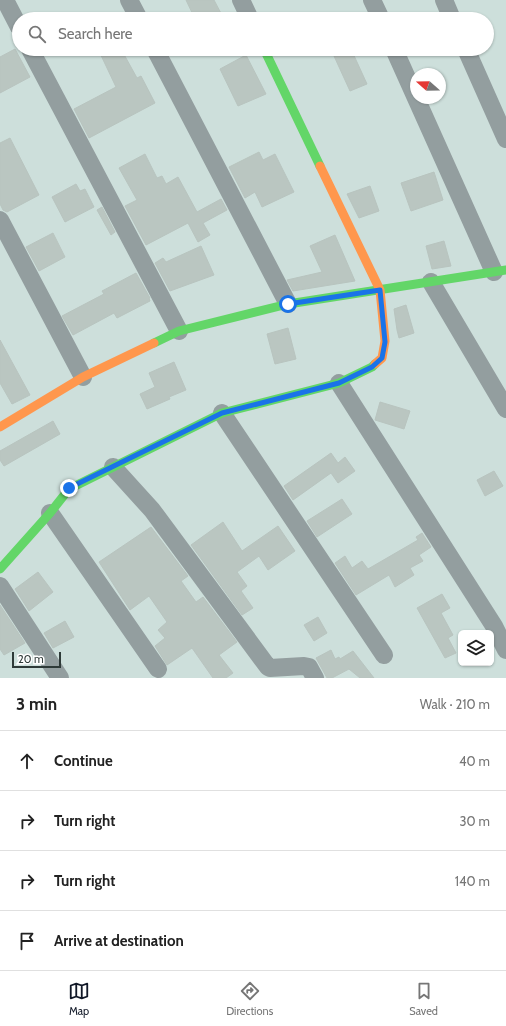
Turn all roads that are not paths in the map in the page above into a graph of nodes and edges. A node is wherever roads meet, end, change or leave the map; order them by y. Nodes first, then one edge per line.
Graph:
1 (5, 0) edge
2 (129, 0) edge
3 (241, 0) edge
4 (372, 0) edge
5 (444, 0) edge
6 (135, 12) edge
7 (247, 12) edge
8 (378, 12) edge
9 (449, 12) edge
10 (12, 14) edge
11 (34, 56) edge
12 (159, 56) edge
13 (267, 56) edge
14 (397, 56) edge
15 (469, 56) edge
16 (506, 139) edge
17 (0, 220) edge
18 (500, 271) edge
19 (431, 282) junction
20 (380, 290) junction
21 (288, 304) junction
22 (179, 331) junction
23 (83, 377) junction
24 (339, 383) junction
25 (506, 409) edge
26 (222, 413) junction
27 (0, 427) edge
28 (113, 467) junction
29 (50, 513) junction
30 (0, 569) edge
31 (0, 586) edge
32 (506, 650) edge
33 (384, 655) dead end
34 (158, 669) dead end
35 (60, 678) edge
36 (315, 678) edge

1 - 10 street
2 - 6 street
3 - 7 street
4 - 8 street
5 - 9 street
11 - 22 street
12 - 21 street
13 - 20 street
14 - 18 street
15 - 16 street
17 - 23 street
18 - 19 street
19 - 20 street
19 - 25 street
20 - 21 street
20 - 24 street
21 - 22 street
22 - 23 street
23 - 27 street
24 - 26 street
24 - 32 street
26 - 28 street
26 - 33 street
28 - 29 street
28 - 36 street
29 - 30 street
29 - 34 street
31 - 35 street

